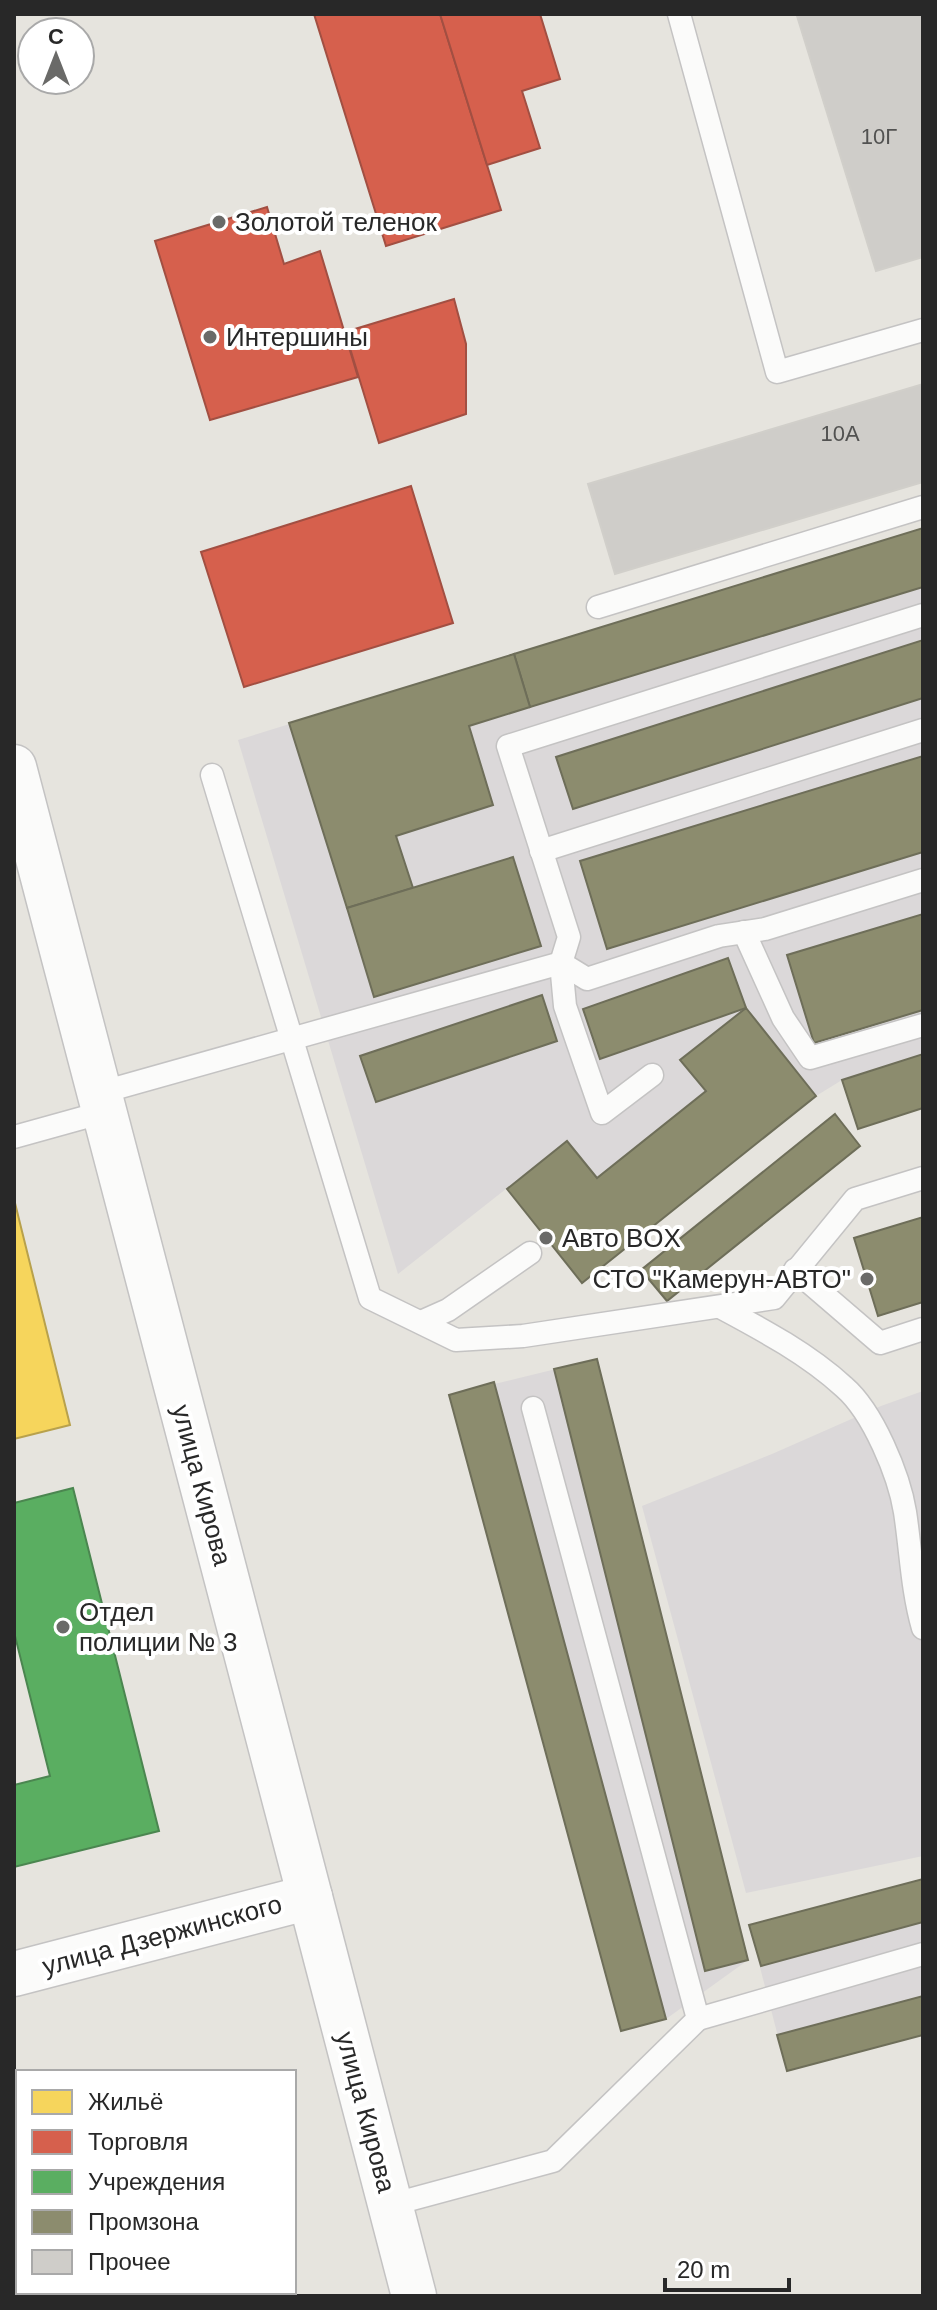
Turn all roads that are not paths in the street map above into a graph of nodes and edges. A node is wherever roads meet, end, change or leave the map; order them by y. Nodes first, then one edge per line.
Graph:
1 (679, 14) edge
2 (923, 330) edge
3 (923, 507) edge
4 (598, 607) dead end
5 (923, 615) edge
6 (923, 730) edge
7 (14, 767) edge
8 (212, 775) dead end
9 (541, 851) junction
10 (923, 880) edge
11 (744, 932) junction
12 (561, 963) junction
13 (923, 1025) edge
14 (291, 1040) junction
15 (652, 1075) dead end
16 (102, 1102) junction
17 (14, 1137) edge
18 (923, 1178) edge
19 (530, 1253) dead end
20 (795, 1270) junction
21 (720, 1307) junction
22 (421, 1322) junction
23 (923, 1329) edge
24 (533, 1408) dead end
25 (923, 1628) edge
26 (310, 1897) junction
27 (923, 1954) edge
28 (14, 1974) edge
29 (698, 2019) junction
30 (390, 2205) junction
31 (414, 2296) edge

1 - 2 lane
3 - 4 lane
5 - 9 lane
6 - 9 lane
7 - 16 main road, улица Кирова
8 - 14 lane
9 - 12 lane
10 - 11 lane
11 - 12 lane
11 - 13 lane
12 - 14 lane
12 - 15 lane
14 - 16 lane
14 - 22 lane
16 - 17 lane
16 - 26 main road, улица Кирова
18 - 20 lane
19 - 22 lane
20 - 21 lane
20 - 23 lane
21 - 22 lane
21 - 25 lane
24 - 29 lane
26 - 28 main road, улица Дзержинского
26 - 30 main road, улица Кирова
27 - 29 lane
29 - 30 lane
30 - 31 main road, улица Кирова

